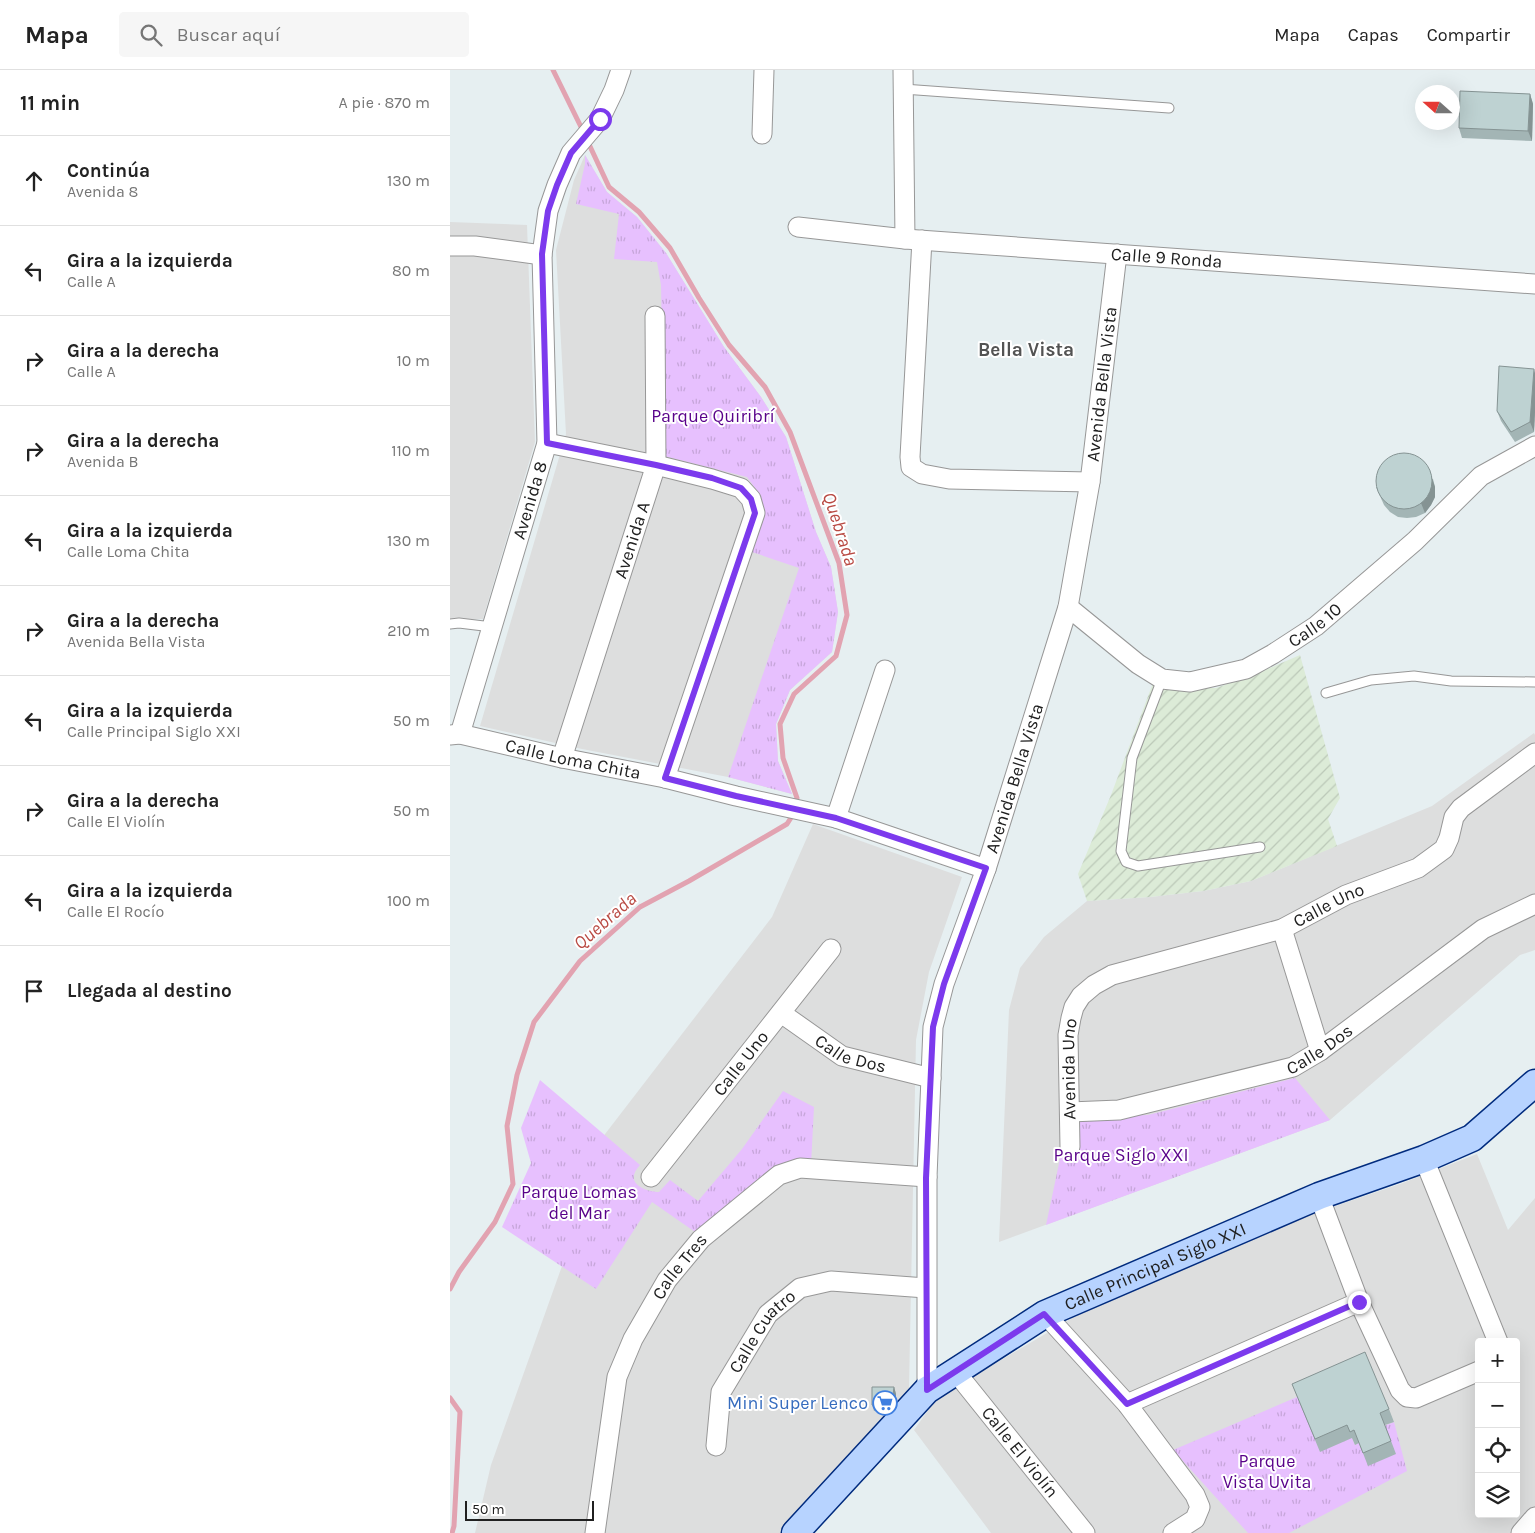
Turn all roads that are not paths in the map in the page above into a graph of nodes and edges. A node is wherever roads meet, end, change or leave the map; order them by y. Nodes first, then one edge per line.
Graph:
1 (621, 70) edge
2 (764, 70) edge
3 (903, 70) edge
4 (903, 89) junction
5 (1168, 108) dead end
6 (762, 134) dead end
7 (798, 227) dead end
8 (914, 239) junction
9 (450, 246) edge
10 (542, 254) junction
11 (1117, 254) junction
12 (1535, 284) edge
13 (655, 316) dead end
14 (547, 443) junction
15 (1535, 446) edge
16 (656, 465) junction
17 (1090, 482) junction
18 (1068, 607) junction
19 (450, 624) edge
20 (492, 627) junction
21 (886, 670) dead end
22 (1162, 679) junction
23 (1535, 682) edge
24 (1326, 693) dead end
25 (455, 734) edge
26 (1535, 753) edge
27 (562, 758) junction
28 (665, 778) junction
29 (836, 818) junction
30 (1260, 847) dead end
31 (986, 868) junction
32 (1535, 904) edge
33 (1282, 929) junction
34 (831, 949) dead end
35 (1081, 996) joint
36 (781, 1013) junction
37 (1320, 1051) junction
38 (931, 1078) junction
39 (1535, 1083) edge
40 (1070, 1112) junction
41 (1070, 1147) dead end
42 (1424, 1159) junction
43 (652, 1177) dead end
44 (926, 1178) junction
45 (1319, 1196) junction
46 (926, 1288) junction
47 (1359, 1302) junction
48 (1044, 1314) junction
49 (1496, 1338) edge
50 (955, 1371) junction
51 (1475, 1373) edge
52 (927, 1390) junction
53 (1127, 1404) junction
54 (716, 1446) dead end
55 (1535, 1517) edge
56 (595, 1533) edge
57 (795, 1533) edge
58 (1085, 1533) edge
59 (1173, 1533) edge
60 (1521, 1533) edge

1 - 10 street, Avenida 8
2 - 6 street
3 - 4 street
4 - 5 lane
4 - 8 street
7 - 8 street, Calle 9 Ronda
8 - 11 street, Calle 9 Ronda
8 - 17 street
9 - 10 street
10 - 14 street, Avenida 8
11 - 12 street, Calle 9 Ronda
11 - 17 street, Avenida Bella Vista
13 - 16 street, Avenida A
14 - 16 street
14 - 20 street, Avenida 8
15 - 22 street, Calle 10
16 - 27 street, Avenida A
16 - 28 street
17 - 18 street, Avenida Bella Vista
18 - 22 street, Calle 10
18 - 31 street, Avenida Bella Vista
19 - 20 lane
20 - 25 street, Avenida 8
21 - 29 street
22 - 30 lane
23 - 24 lane
25 - 27 street, Calle Loma Chita
26 - 33 street, Calle Uno
27 - 28 street, Calle Loma Chita
28 - 29 street, Calle Loma Chita
29 - 31 street, Calle Loma Chita
31 - 38 street, Avenida Bella Vista
32 - 37 street, Calle Dos
33 - 35 street, Calle Uno
33 - 37 street
34 - 36 street, Calle Uno
35 - 40 street, Avenida Uno
36 - 38 street, Calle Dos
36 - 43 street, Calle Uno
37 - 40 street, Calle Dos
38 - 44 street, Avenida Bella Vista
39 - 42 street, Calle Principal Siglo XXI
40 - 41 street, Avenida Uno
42 - 45 street, Calle Principal Siglo XXI
42 - 49 street
44 - 46 street, Avenida Bella Vista
44 - 56 street, Calle Tres
45 - 47 street
45 - 48 street, Calle Principal Siglo XXI
46 - 52 street, Avenida Bella Vista
46 - 54 street, Calle Cuatro
47 - 51 street
47 - 53 street
48 - 50 street, Calle Principal Siglo XXI
48 - 53 street
50 - 52 street, Calle Principal Siglo XXI
50 - 58 street, Calle El Violín
52 - 57 street, Calle Principal Siglo XXI
53 - 59 street
55 - 60 street

